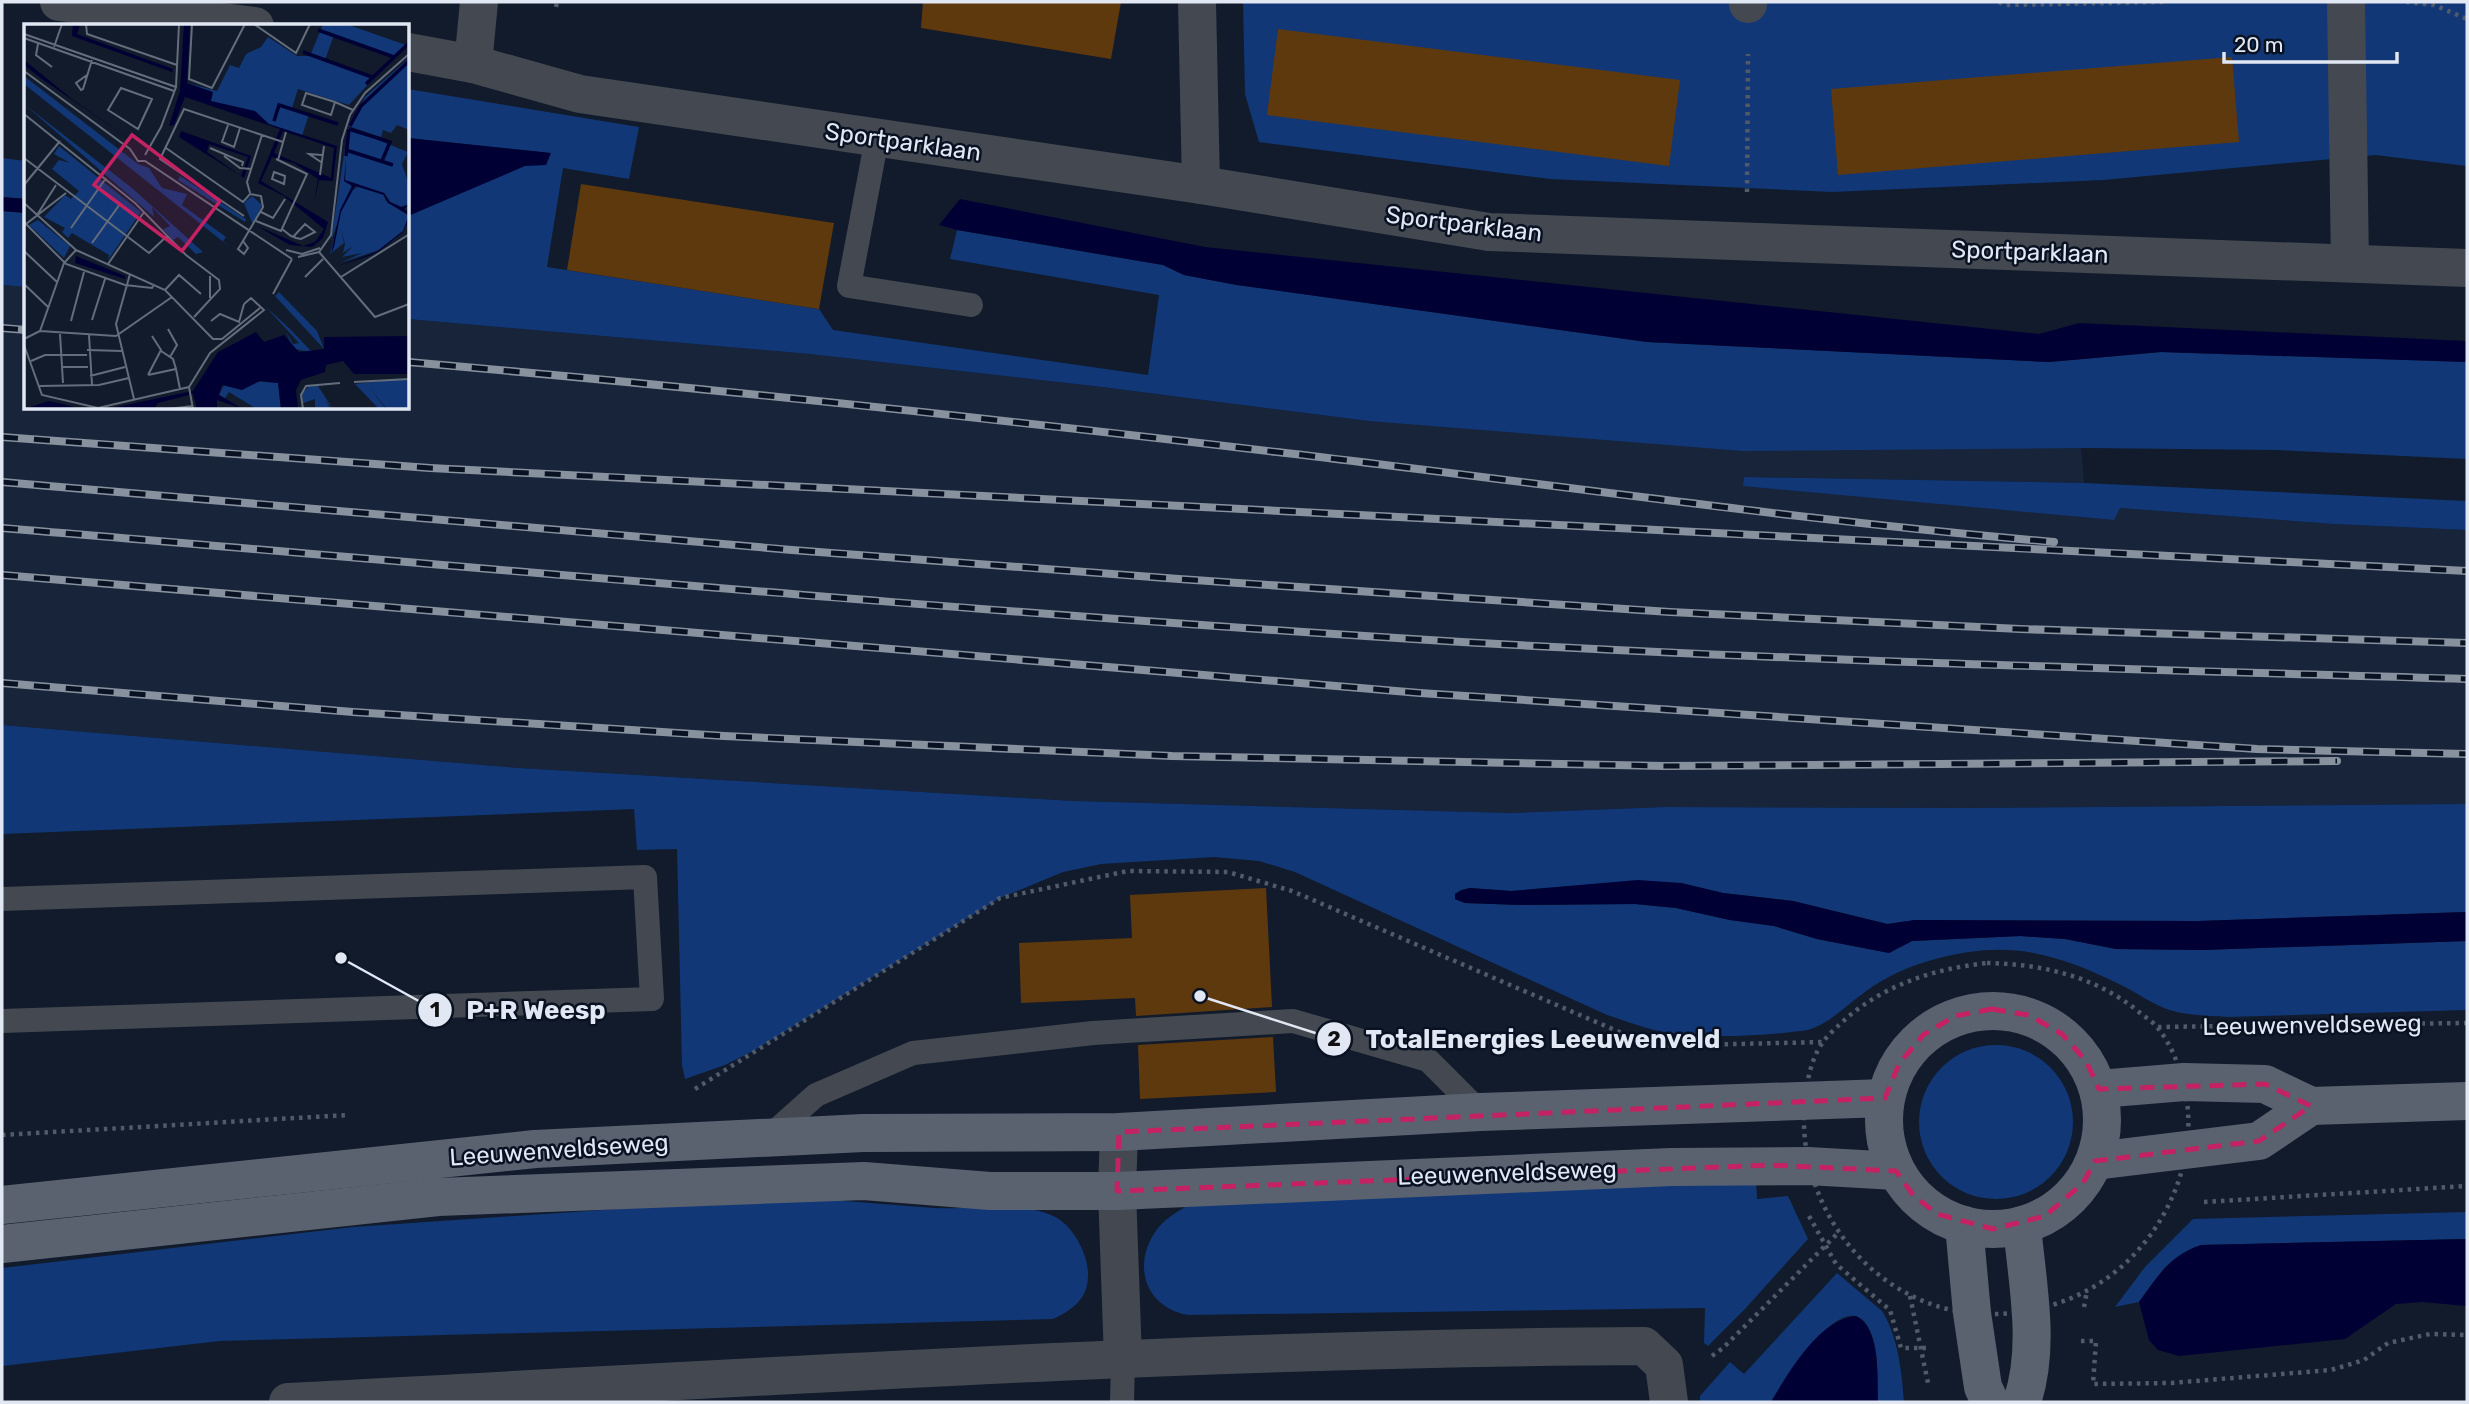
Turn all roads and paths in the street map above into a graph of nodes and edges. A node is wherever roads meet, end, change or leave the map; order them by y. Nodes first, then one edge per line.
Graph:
1 (59, 2) edge
2 (479, 2) edge
3 (1197, 2) edge
4 (1999, 2) edge
5 (2165, 2) edge
6 (2346, 2) edge
7 (2406, 2) edge
8 (1748, 3) edge
9 (2467, 19) edge
10 (239, 24) edge
11 (410, 52) edge
12 (473, 64) junction
13 (877, 138) junction
14 (1201, 185) junction
15 (1747, 201) dead end
16 (2350, 263) junction
17 (2467, 268) edge
18 (971, 305) dead end
19 (2, 899) edge
20 (2, 1021) edge
21 (2467, 1023) edge
22 (1823, 1042) dead end
23 (2099, 1089) junction
24 (1885, 1098) junction
25 (2467, 1101) edge
26 (2311, 1106) junction
27 (1480, 1112) junction
28 (1119, 1132) junction
29 (770, 1136) junction
30 (2095, 1161) junction
31 (1896, 1171) junction
32 (2467, 1186) edge
33 (1117, 1191) junction
34 (2196, 1202) dead end
35 (2182, 1203) dead end
36 (2168, 1204) dead end
37 (2, 1205) edge
38 (1964, 1225) junction
39 (2022, 1225) junction
40 (1839, 1233) dead end
41 (2, 1244) edge
42 (1910, 1295) dead end
43 (1123, 1359) junction
44 (1668, 1388) edge
45 (1929, 1389) dead end
46 (288, 1402) edge
47 (1122, 1402) edge
48 (1990, 1402) edge
49 (2022, 1402) edge

1 - 10 street
2 - 12 street
3 - 14 street
4 - 5 path
6 - 16 street
7 - 9 path
8 - 15 path
11 - 12 street, Sportparklaan
12 - 13 street, Sportparklaan
13 - 14 street, Sportparklaan
13 - 18 lane
14 - 16 street, Sportparklaan
16 - 17 street, Sportparklaan
19 - 20 lane
21 - 22 path, Leeuwenveldseweg
23 - 24 main road
23 - 26 main road
23 - 30 main road
24 - 27 main road, Leeuwenveldseweg
24 - 31 main road
25 - 26 main road
26 - 30 main road
27 - 28 main road, Leeuwenveldseweg
27 - 29 lane
28 - 29 main road, Leeuwenveldseweg
28 - 33 street
29 - 37 main road, Leeuwenveldseweg
30 - 39 main road
31 - 33 main road, Leeuwenveldseweg
31 - 38 main road
32 - 34 path
33 - 41 main road, Leeuwenveldseweg
33 - 43 street
35 - 36 path
38 - 39 main road
38 - 48 main road
39 - 49 main road
40 - 44 path
42 - 45 path
43 - 44 street
43 - 46 street
43 - 47 lane

